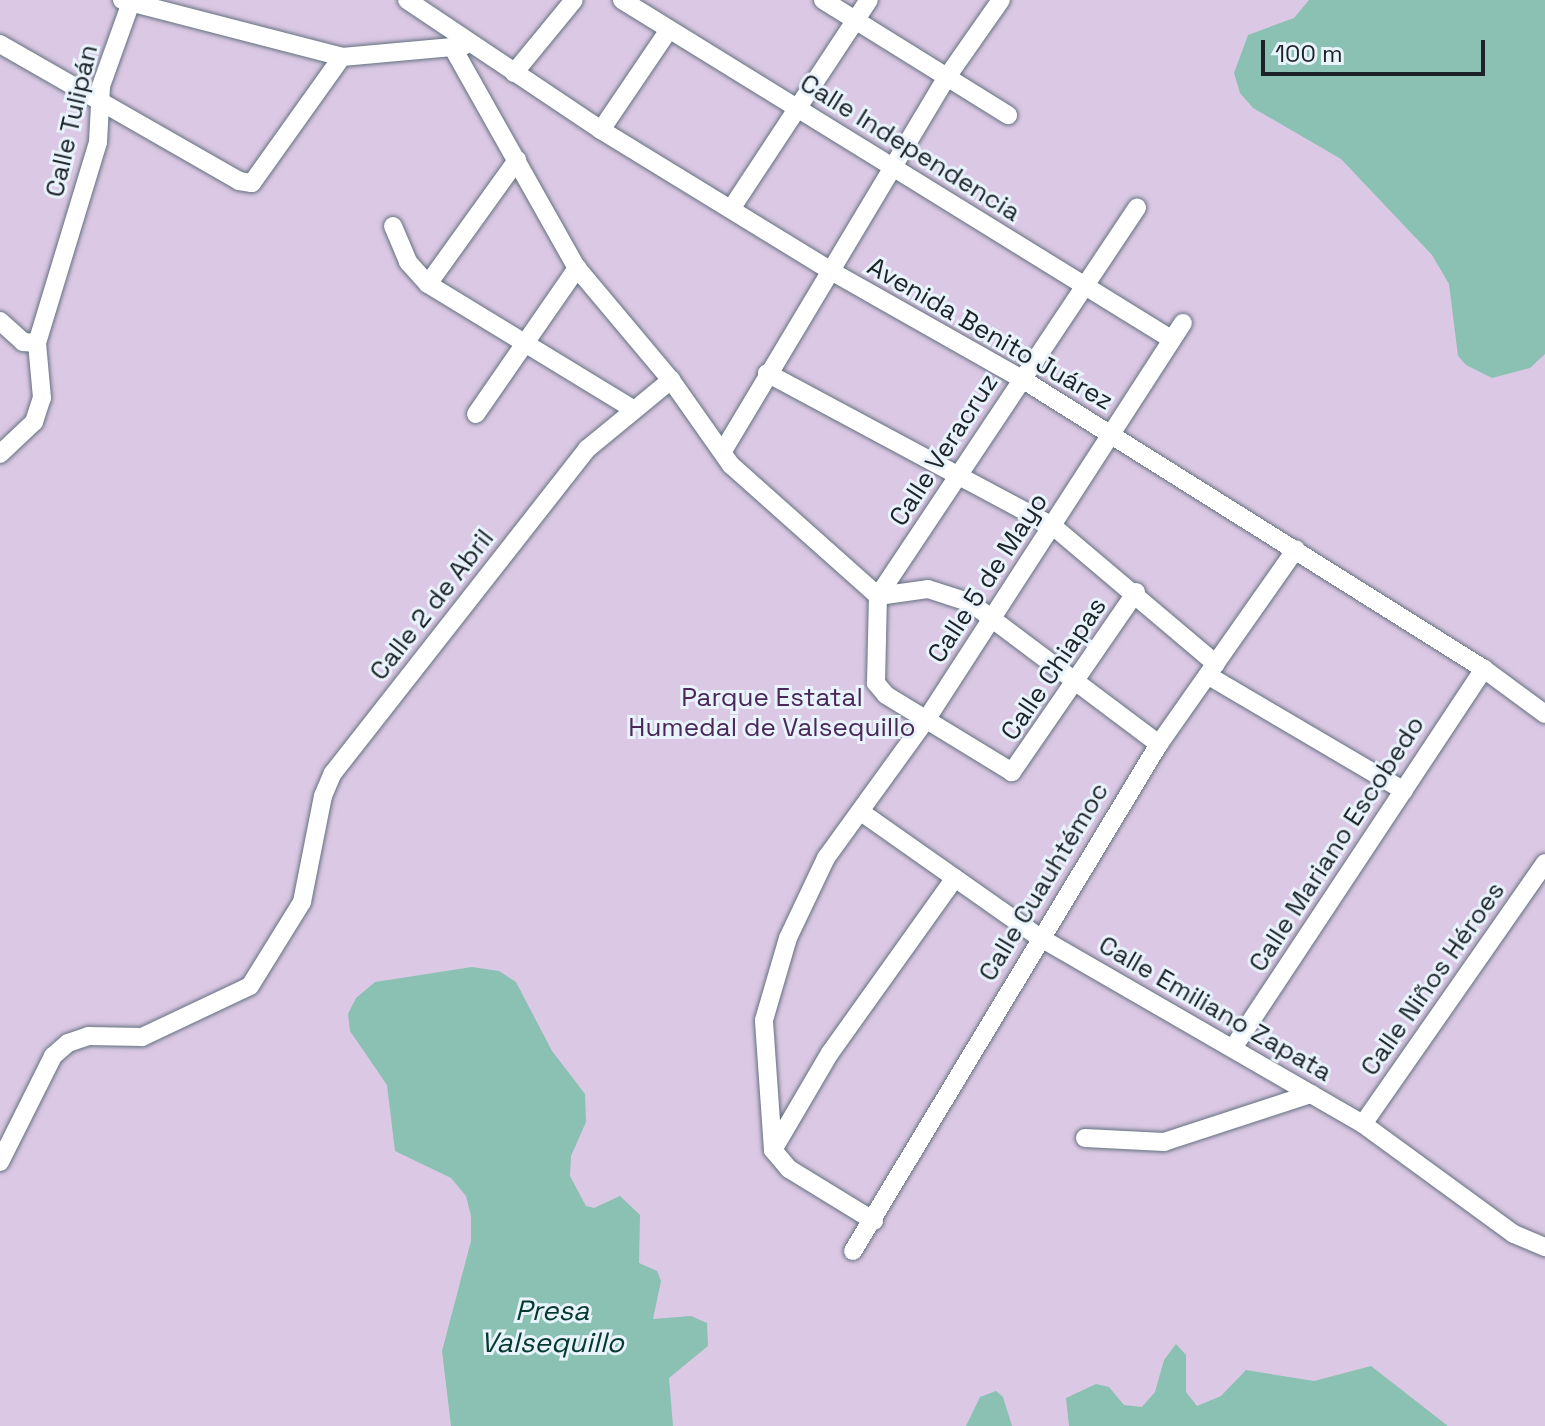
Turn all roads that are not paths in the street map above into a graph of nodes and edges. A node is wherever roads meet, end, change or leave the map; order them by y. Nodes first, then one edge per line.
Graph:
1 (407, 0) edge
2 (574, 0) edge
3 (622, 0) edge
4 (823, 0) edge
5 (869, 0) edge
6 (1001, 0) edge
7 (127, 1) edge
8 (855, 20) junction
9 (668, 31) junction
10 (0, 44) edge
11 (462, 47) junction
12 (342, 57) junction
13 (514, 73) junction
14 (947, 77) junction
15 (97, 102) junction
16 (798, 109) junction
17 (1008, 115) dead end
18 (601, 130) junction
19 (517, 160) junction
20 (892, 167) junction
21 (1137, 208) dead end
22 (731, 209) junction
23 (393, 226) dead end
24 (577, 268) junction
25 (831, 271) junction
26 (428, 284) junction
27 (1084, 286) junction
28 (0, 321) edge
29 (1183, 323) dead end
30 (524, 339) junction
31 (1171, 339) junction
32 (37, 343) junction
33 (767, 373) junction
34 (1022, 379) junction
35 (671, 380) junction
36 (631, 408) junction
37 (476, 414) dead end
38 (1112, 435) junction
39 (723, 451) junction
40 (0, 454) edge
41 (959, 473) junction
42 (1054, 527) junction
43 (1296, 549) junction
44 (1136, 592) junction
45 (878, 596) junction
46 (992, 617) junction
47 (1484, 669) junction
48 (1212, 670) junction
49 (1075, 682) junction
50 (1545, 714) edge
51 (926, 720) junction
52 (1159, 744) junction
53 (1404, 791) junction
54 (861, 812) junction
55 (1545, 863) edge
56 (955, 878) junction
57 (1039, 937) junction
58 (1233, 1048) junction
59 (1311, 1094) junction
60 (1363, 1124) junction
61 (1085, 1138) dead end
62 (4, 1140) edge
63 (773, 1150) junction
64 (0, 1162) edge
65 (874, 1221) junction
66 (1545, 1247) edge
67 (853, 1251) dead end

1 - 11 street, Avenida Benito Juárez
2 - 13 street
3 - 9 street, Calle Independencia
4 - 8 street
5 - 8 street
6 - 14 street
7 - 12 street
7 - 15 street, Calle Tulipán
8 - 14 street
8 - 16 street
9 - 16 street, Calle Independencia
9 - 18 street
10 - 15 street
11 - 12 street
11 - 13 street, Avenida Benito Juárez
11 - 19 street
12 - 15 street
13 - 18 street, Avenida Benito Juárez
14 - 17 street
14 - 20 street
15 - 32 street, Calle Tulipán
16 - 20 street, Calle Independencia
16 - 22 street
18 - 22 street, Avenida Benito Juárez
19 - 24 street
19 - 26 street
20 - 25 street
20 - 27 street, Calle Independencia
21 - 27 street, Calle Veracruz
22 - 25 street, Avenida Benito Juárez
23 - 26 street
24 - 30 street
24 - 35 street
25 - 33 street
25 - 34 street, Avenida Benito Juárez
26 - 30 street
27 - 31 street, Calle Independencia
27 - 34 street, Calle Veracruz
28 - 32 street
29 - 31 street, Calle 5 de Mayo
30 - 36 street
30 - 37 street
31 - 38 street, Calle 5 de Mayo
32 - 40 street
33 - 39 street
33 - 41 street
34 - 38 street, Avenida Benito Juárez
34 - 41 street, Calle Veracruz
35 - 36 street, Calle 2 de Abril
35 - 39 street
36 - 62 street, Calle 2 de Abril
38 - 42 street, Calle 5 de Mayo
38 - 43 street, Avenida Benito Juárez
39 - 45 street
41 - 42 street
41 - 45 street, Calle Veracruz
42 - 44 street
42 - 46 street, Calle 5 de Mayo
43 - 47 street, Avenida Benito Juárez
43 - 48 street, Calle Cuauhtémoc
44 - 48 street
44 - 49 street, Calle Chiapas
45 - 46 street
45 - 51 street
46 - 49 street
46 - 51 street, Calle 5 de Mayo
47 - 50 street, Avenida Benito Juárez
47 - 53 street, Calle Mariano Escobedo
48 - 52 street, Calle Cuauhtémoc
48 - 53 street
49 - 51 street, Calle Chiapas
49 - 52 street
51 - 54 street, Calle 5 de Mayo
52 - 57 street, Calle Cuauhtémoc
53 - 58 street, Calle Mariano Escobedo
54 - 56 street, Calle Emiliano Zapata
54 - 63 street, Calle 5 de Mayo
55 - 60 street, Calle Niños Héroes
56 - 57 street, Calle Emiliano Zapata
56 - 63 street
57 - 58 street, Calle Emiliano Zapata
57 - 65 street, Calle Cuauhtémoc
58 - 59 street, Calle Emiliano Zapata
59 - 60 street, Calle Emiliano Zapata
59 - 61 street
60 - 66 street, Calle Emiliano Zapata
62 - 64 street
63 - 65 street
65 - 67 street, Calle Cuauhtémoc

